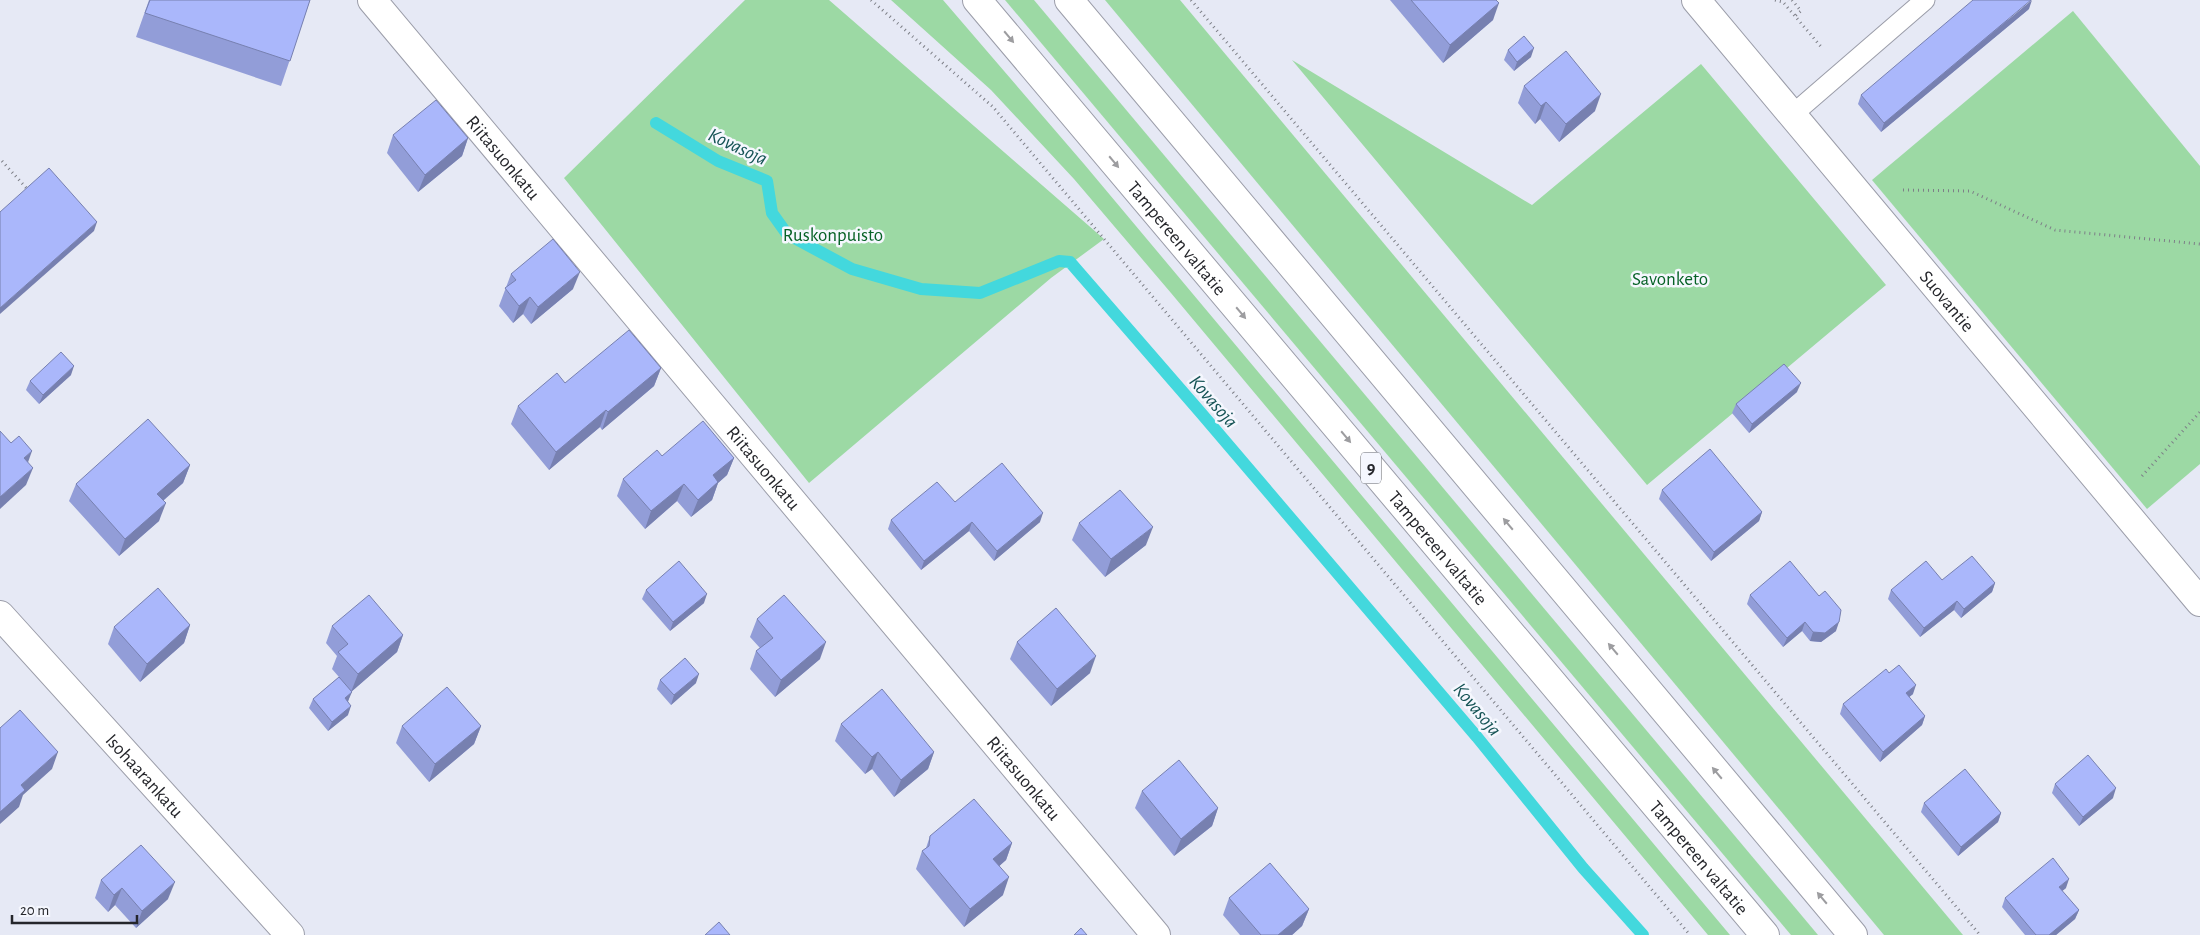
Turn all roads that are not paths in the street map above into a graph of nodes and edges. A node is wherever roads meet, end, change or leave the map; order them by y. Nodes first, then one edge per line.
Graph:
1 (372, 0) edge
2 (977, 0) edge
3 (1069, 0) edge
4 (1696, 0) edge
5 (1926, 0) edge
6 (1792, 115) junction
7 (2200, 602) edge
8 (0, 615) edge
9 (290, 935) edge
10 (1156, 935) edge
11 (1765, 935) edge
12 (1853, 935) edge

1 - 10 main road, Riitasuonkatu
2 -> 11 main road, Tampereen valtatie / 9
12 -> 3 main road
4 - 6 main road, Suovantie
5 - 6 lane
6 - 7 main road, Suovantie
8 - 9 main road, Isohaarankatu

